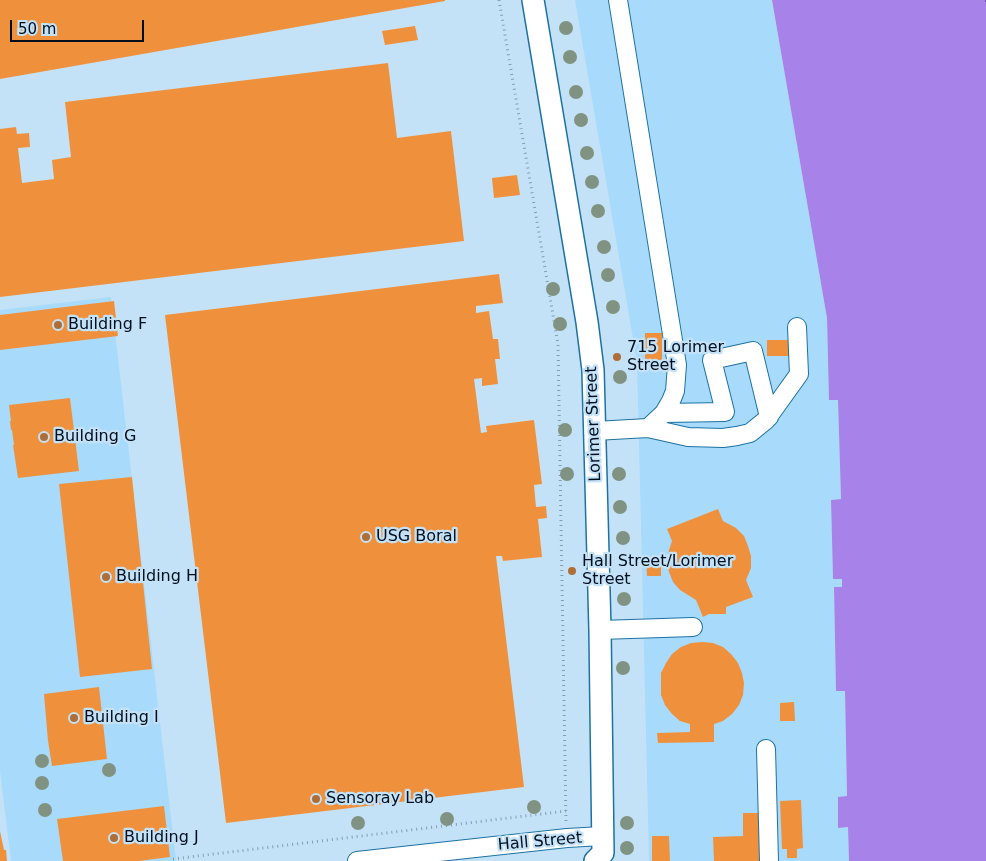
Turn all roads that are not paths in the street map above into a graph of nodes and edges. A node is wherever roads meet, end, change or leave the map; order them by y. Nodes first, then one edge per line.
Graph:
1 (533, 0) edge
2 (618, 0) edge
3 (797, 327) dead end
4 (664, 413) junction
5 (769, 417) junction
6 (648, 428) junction
7 (595, 431) junction
8 (692, 627) dead end
9 (600, 630) junction
10 (766, 749) dead end
11 (604, 853) edge
12 (358, 861) edge
13 (769, 861) edge

1 - 7 main road, Lorimer Street
2 - 4 street
3 - 5 street
4 - 5 street
4 - 6 street
5 - 6 street
6 - 7 street
7 - 9 main road, Lorimer Street
8 - 9 street
9 - 11 main road, Lorimer Street
10 - 13 street
11 - 12 street, Hall Street

